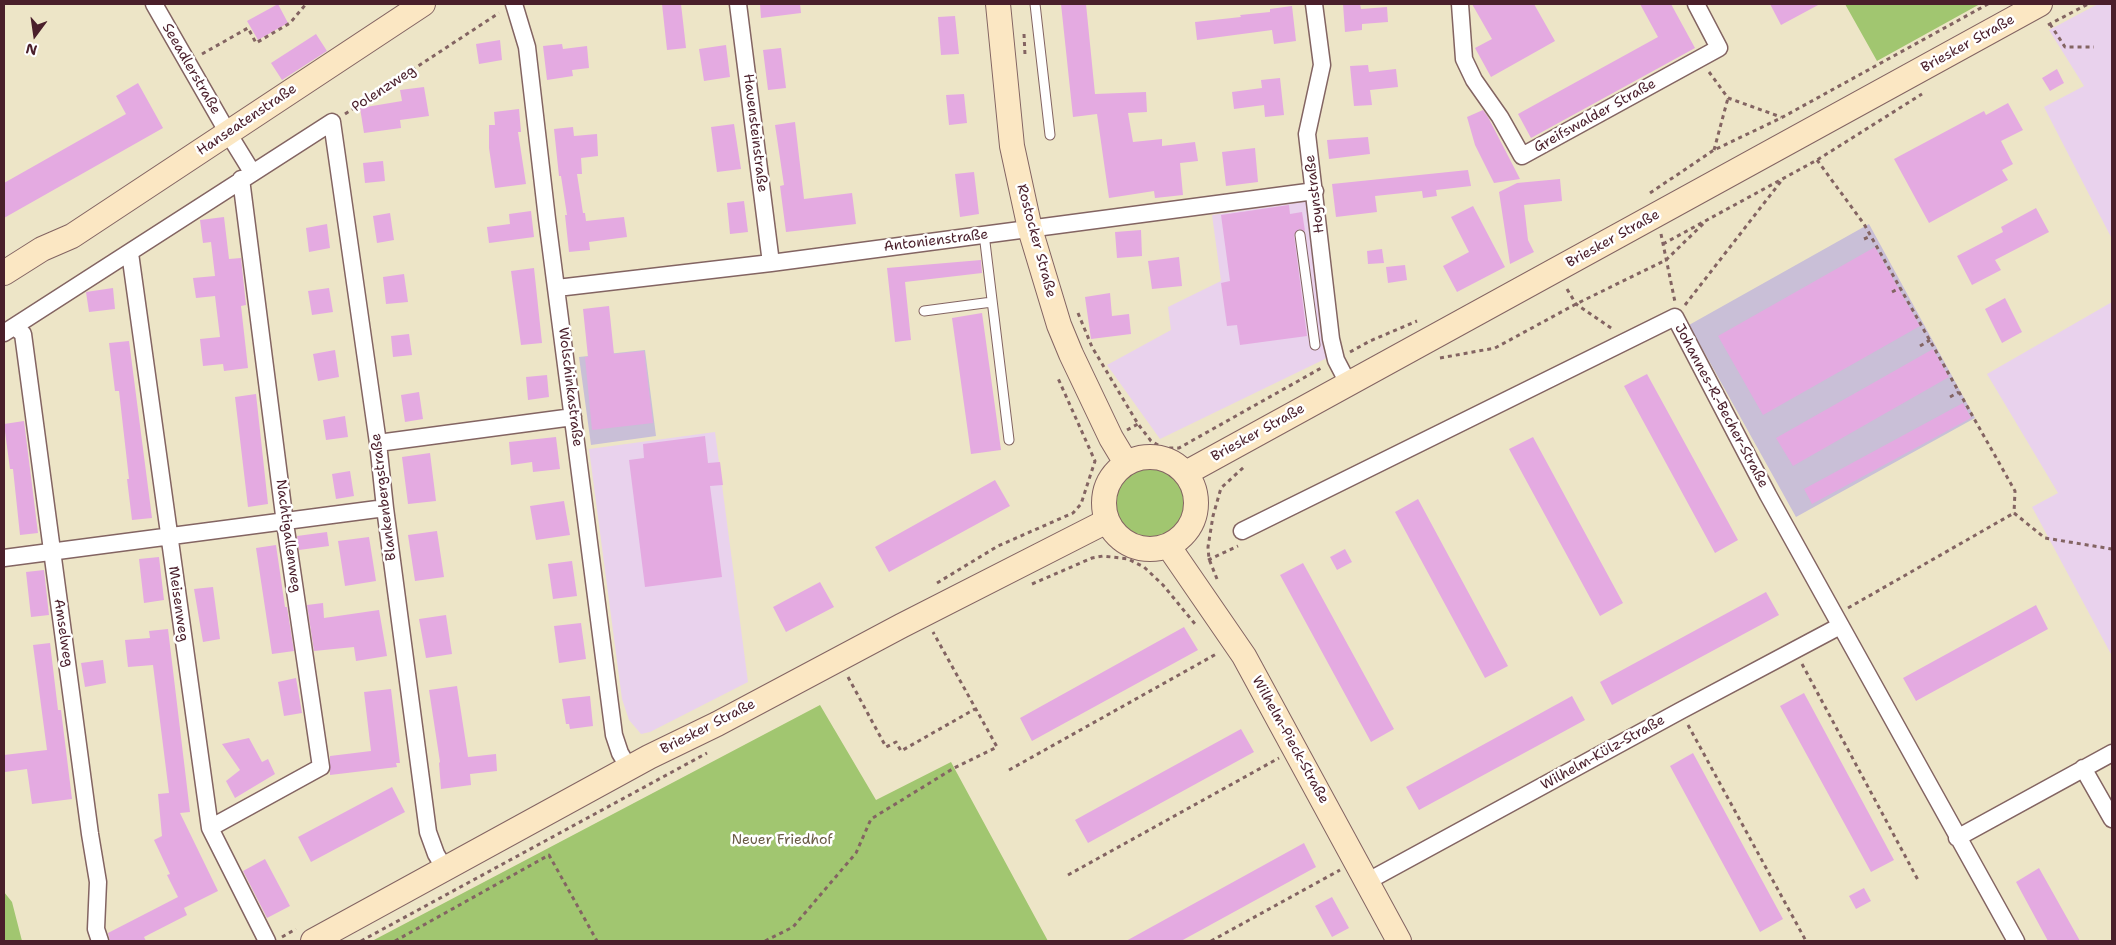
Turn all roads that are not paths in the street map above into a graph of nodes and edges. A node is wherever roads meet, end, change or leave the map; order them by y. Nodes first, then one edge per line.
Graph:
1 (154, 4) edge
2 (423, 4) edge
3 (738, 4) edge
4 (998, 4) edge
5 (1035, 4) edge
6 (1314, 4) edge
7 (1460, 4) edge
8 (1696, 4) edge
9 (510, 6) edge
10 (2045, 14) edge
11 (228, 133) junction
12 (1050, 135) dead end
13 (247, 176) junction
14 (1316, 191) junction
15 (1030, 229) junction
16 (984, 234) junction
17 (1300, 235) dead end
18 (72, 236) junction
19 (130, 253) junction
20 (772, 263) junction
21 (4, 273) edge
22 (557, 288) junction
23 (4, 290) edge
24 (992, 302) junction
25 (924, 311) dead end
26 (9, 330) edge
27 (1315, 345) dead end
28 (1348, 383) junction
29 (573, 418) junction
30 (1009, 440) dead end
31 (378, 443) junction
32 (1126, 463) junction
33 (1186, 473) junction
34 (385, 508) junction
35 (1107, 521) junction
36 (286, 522) junction
37 (1242, 531) road end
38 (168, 537) junction
39 (1169, 546) junction
40 (52, 552) junction
41 (4, 558) edge
42 (1837, 621) junction
43 (2112, 753) edge
44 (629, 768) junction
45 (2083, 768) junction
46 (2112, 819) edge
47 (210, 828) junction
48 (1957, 838) junction
49 (445, 870) junction
50 (1368, 881) junction
51 (100, 941) edge
52 (267, 941) edge
53 (313, 941) edge
54 (1399, 941) edge
55 (2016, 941) edge

1 - 11 street, Seeadlerstraße
2 - 11 main road, Hanseatenstraße
3 - 20 street, Hauensteinstraße
4 - 15 main road, Rostocker Straße
5 - 12 lane
6 - 14 street, Hoynstraße
7 - 8 street, Greifswalder Straße
9 - 22 street, Wolschinkastraße
10 - 28 main road, Briesker Straße
11 - 13 street
11 - 18 main road, Hanseatenstraße
13 - 19 street
13 - 31 street, Blankenbergstraße
13 - 36 street, Nachtigallenweg
14 - 15 street, Antonienstraße
14 - 28 street, Hoynstraße
15 - 16 street, Antonienstraße
15 - 32 main road, Rostocker Straße
16 - 20 street, Antonienstraße
16 - 24 lane
17 - 27 lane
18 - 21 main road, Hanseatenstraße
18 - 23 main road, Hanseatenstraße
19 - 26 street
19 - 38 street, Meisenweg
20 - 22 street, Antonienstraße
22 - 29 street, Wolschinkastraße
24 - 25 lane
24 - 30 lane
26 - 40 street, Amselweg
28 - 33 main road, Briesker Straße
29 - 31 street
29 - 44 street, Wolschinkastraße
31 - 34 street, Blankenbergstraße
32 - 33 main road
32 - 35 main road
33 - 39 main road
34 - 36 street
34 - 49 street, Blankenbergstraße
35 - 39 main road
35 - 44 main road, Briesker Straße
36 - 38 street
36 - 47 street, Nachtigallenweg
37 - 42 street, Johannes-R.-Becher-Straße
38 - 40 street
38 - 47 street, Meisenweg
39 - 50 main road, Wilhelm-Pieck-Straße
40 - 41 street
40 - 51 street, Amselweg
42 - 48 street, Johannes-R.-Becher-Straße
42 - 50 street, Wilhelm-Külz-Straße
43 - 45 street
44 - 49 main road, Briesker Straße
45 - 46 street
45 - 48 street
47 - 52 street, Meisenweg
48 - 55 street, Johannes-R.-Becher-Straße
49 - 53 main road, Briesker Straße
50 - 54 main road, Wilhelm-Pieck-Straße

